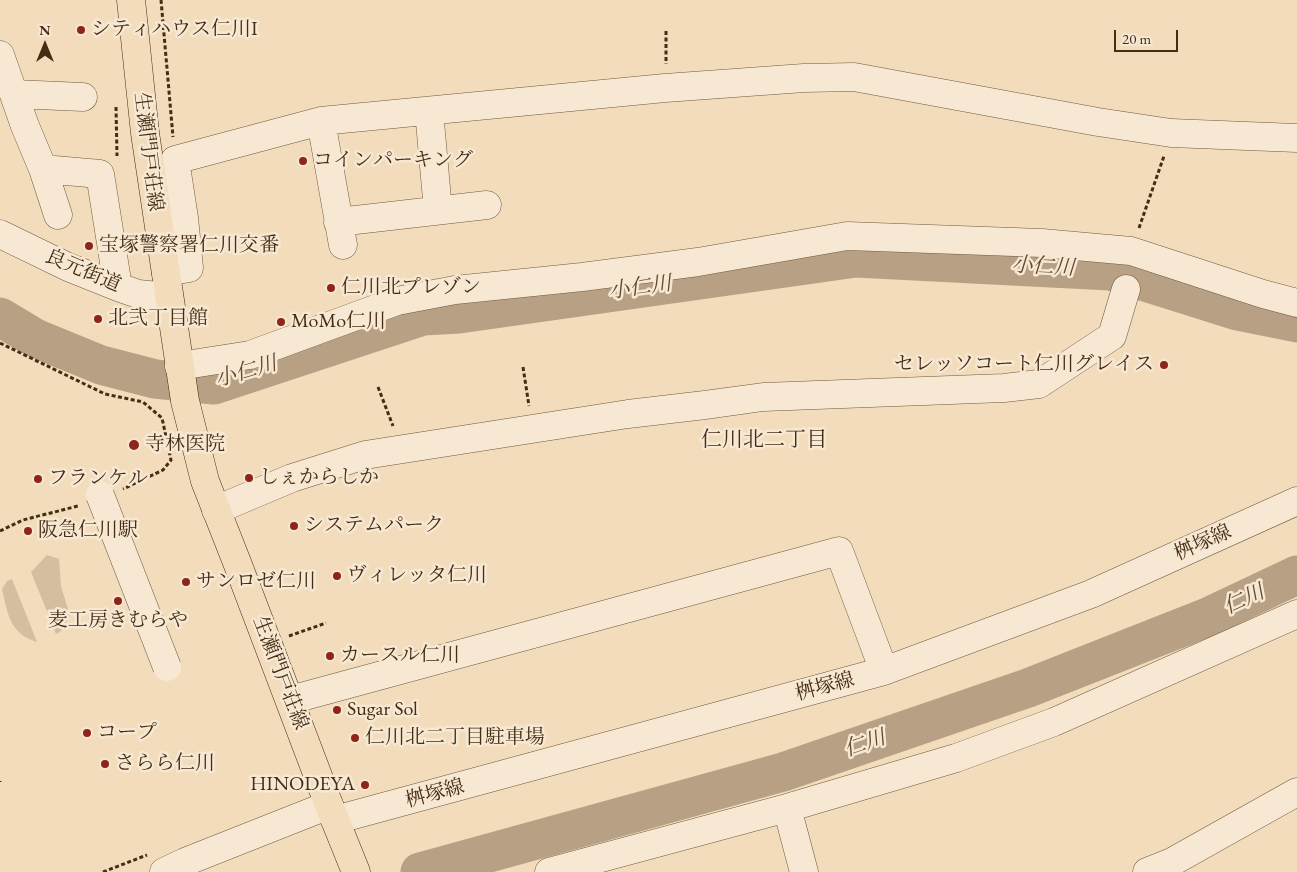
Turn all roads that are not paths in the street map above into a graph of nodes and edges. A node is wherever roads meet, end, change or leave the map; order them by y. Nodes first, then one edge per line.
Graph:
1 (131, 0) edge
2 (0, 55) edge
3 (14, 94) junction
4 (83, 99) dead end
5 (429, 111) junction
6 (321, 122) junction
7 (1297, 138) edge
8 (42, 169) junction
9 (487, 205) dead end
10 (438, 210) junction
11 (58, 215) dead end
12 (0, 234) edge
13 (167, 284) junction
14 (118, 287) junction
15 (1126, 289) dead end
16 (1297, 302) edge
17 (179, 366) junction
18 (102, 496) road end
19 (1297, 501) edge
20 (216, 510) junction
21 (1297, 614) edge
22 (167, 667) dead end
23 (884, 670) junction
24 (290, 700) junction
25 (1297, 792) edge
26 (787, 808) junction
27 (334, 818) junction
28 (164, 872) edge
29 (356, 872) edge
30 (550, 872) edge
31 (804, 872) edge
32 (1147, 872) edge

1 - 13 main road, 生瀬門戸荘線
2 - 3 street
3 - 4 street
3 - 8 street
5 - 6 street
5 - 7 street
5 - 10 street
6 - 10 street
6 - 13 street
8 - 11 street
8 - 14 street
9 - 10 street
12 - 14 street, 良元街道
13 - 14 street, 良元街道
13 - 17 main road, 生瀬門戸荘線
15 - 20 street
16 - 17 street
17 - 20 main road, 生瀬門戸荘線
18 - 22 street, bridge
19 - 23 street, 桝塚線
20 - 24 main road, 生瀬門戸荘線
21 - 26 street
23 - 24 street
23 - 27 street, 桝塚線
24 - 27 main road, 生瀬門戸荘線
25 - 32 street
26 - 30 street
26 - 31 street
27 - 28 street, 桝塚線
27 - 29 main road, 生瀬門戸荘線

